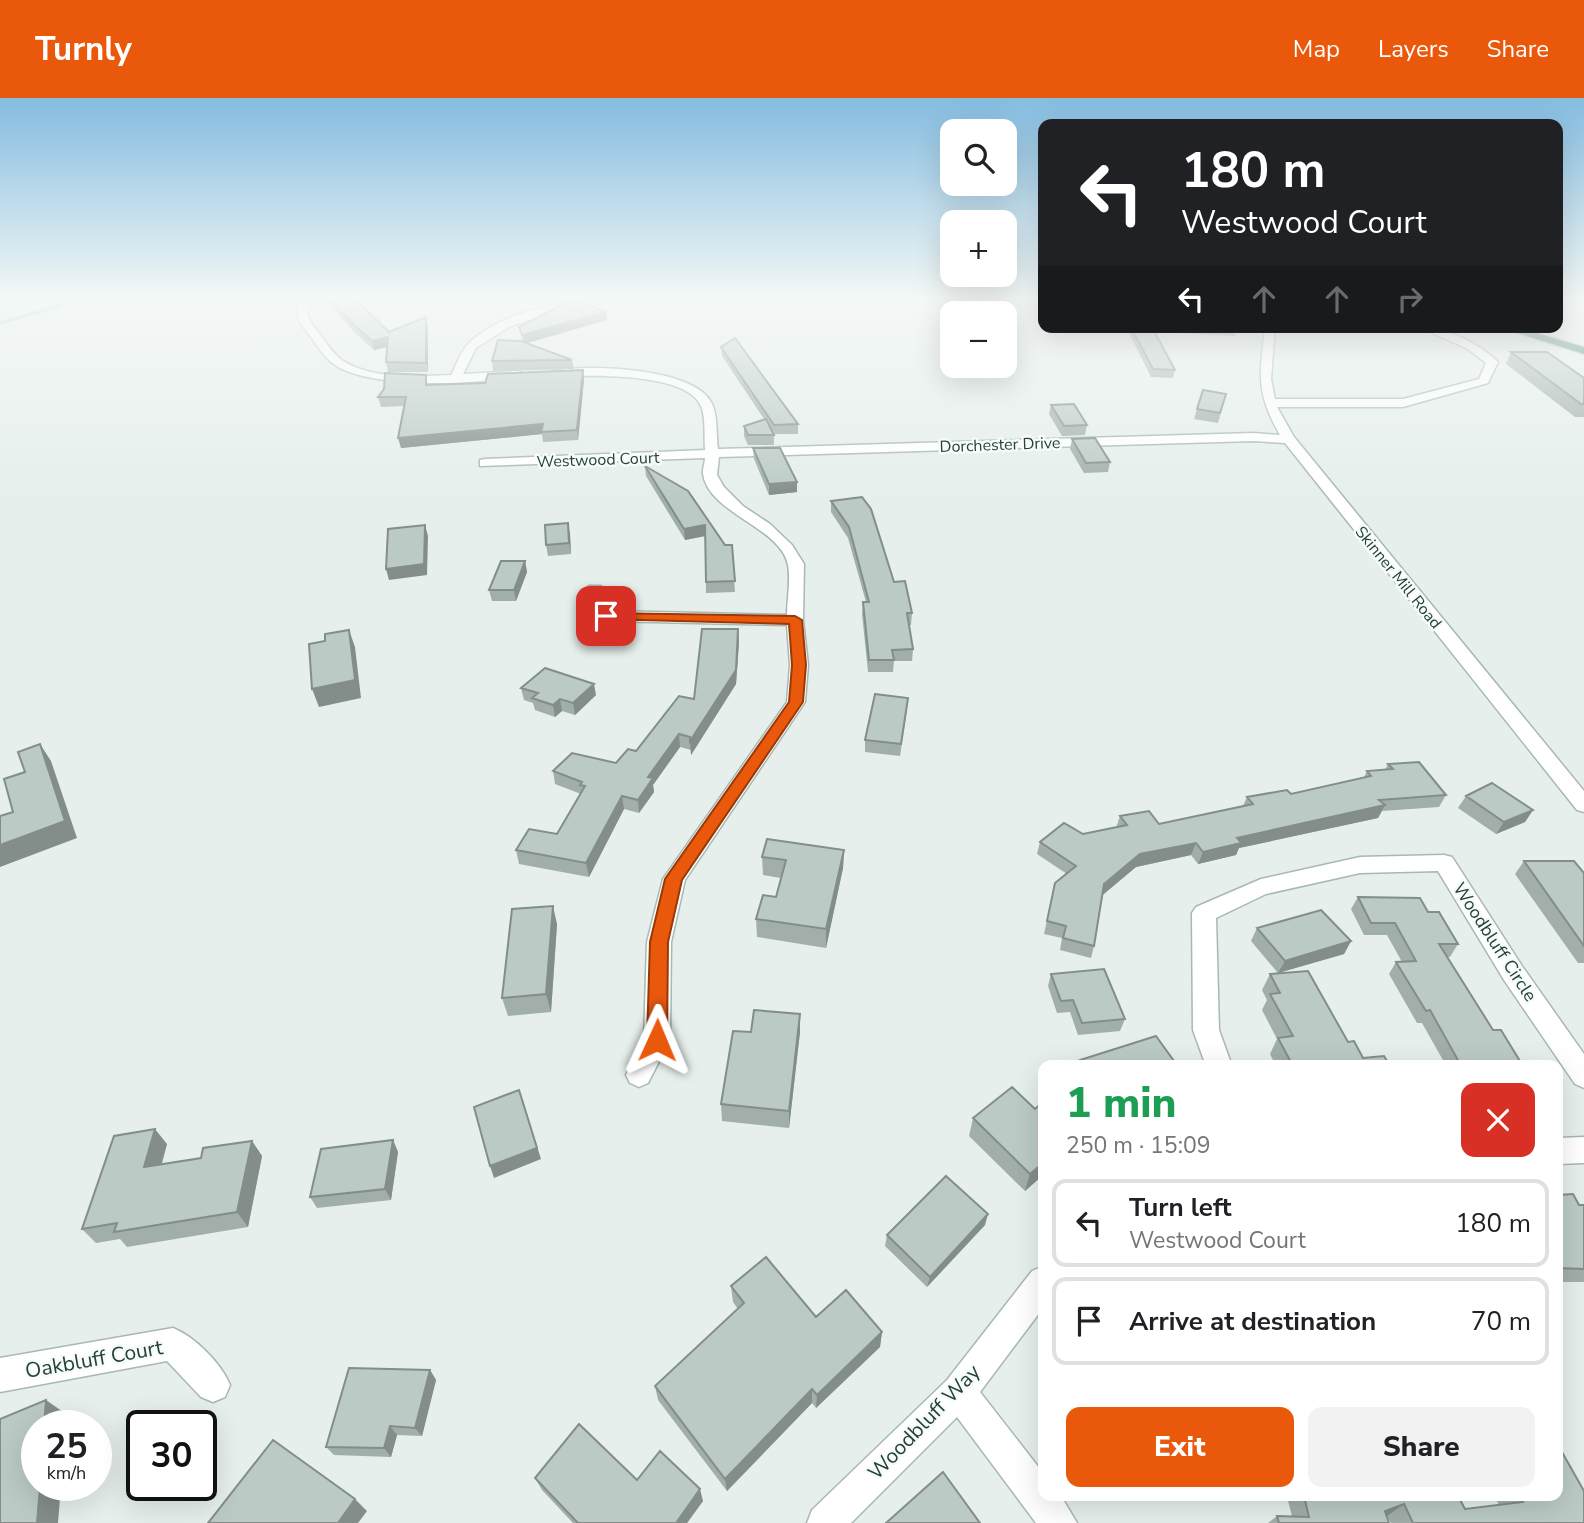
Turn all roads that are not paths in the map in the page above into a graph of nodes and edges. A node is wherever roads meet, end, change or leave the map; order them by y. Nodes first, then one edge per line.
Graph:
1 (345, 366) edge
2 (461, 366) edge
3 (1266, 366) edge
4 (1491, 366) edge
5 (550, 373) edge
6 (536, 374) edge
7 (456, 376) junction
8 (1270, 403) junction
9 (1289, 439) junction
10 (712, 456) junction
11 (485, 463) dead end
12 (595, 589) dead end
13 (795, 620) junction
14 (1584, 805) edge
15 (1217, 1060) edge
16 (639, 1075) dead end
17 (1584, 1076) edge
18 (1584, 1150) edge
19 (1563, 1151) edge
20 (1038, 1289) edge
21 (0, 1376) edge
22 (213, 1385) dead end
23 (959, 1392) junction
24 (1038, 1495) edge
25 (1042, 1501) edge
26 (825, 1523) edge
27 (1059, 1523) edge

1 - 7 street
2 - 7 street
3 - 8 street, Skinner Mill Road
4 - 8 street
5 - 10 street
6 - 7 street
8 - 9 street, Skinner Mill Road
9 - 10 street, Dorchester Drive
9 - 14 street, Skinner Mill Road
10 - 11 street, Westwood Court
10 - 13 street
12 - 13 street
13 - 16 street
15 - 17 street, Woodbluff Circle
18 - 19 street
20 - 23 street, Woodbluff Way
21 - 22 street, Oakbluff Court
23 - 24 street
23 - 26 street, Woodbluff Way
25 - 27 street

